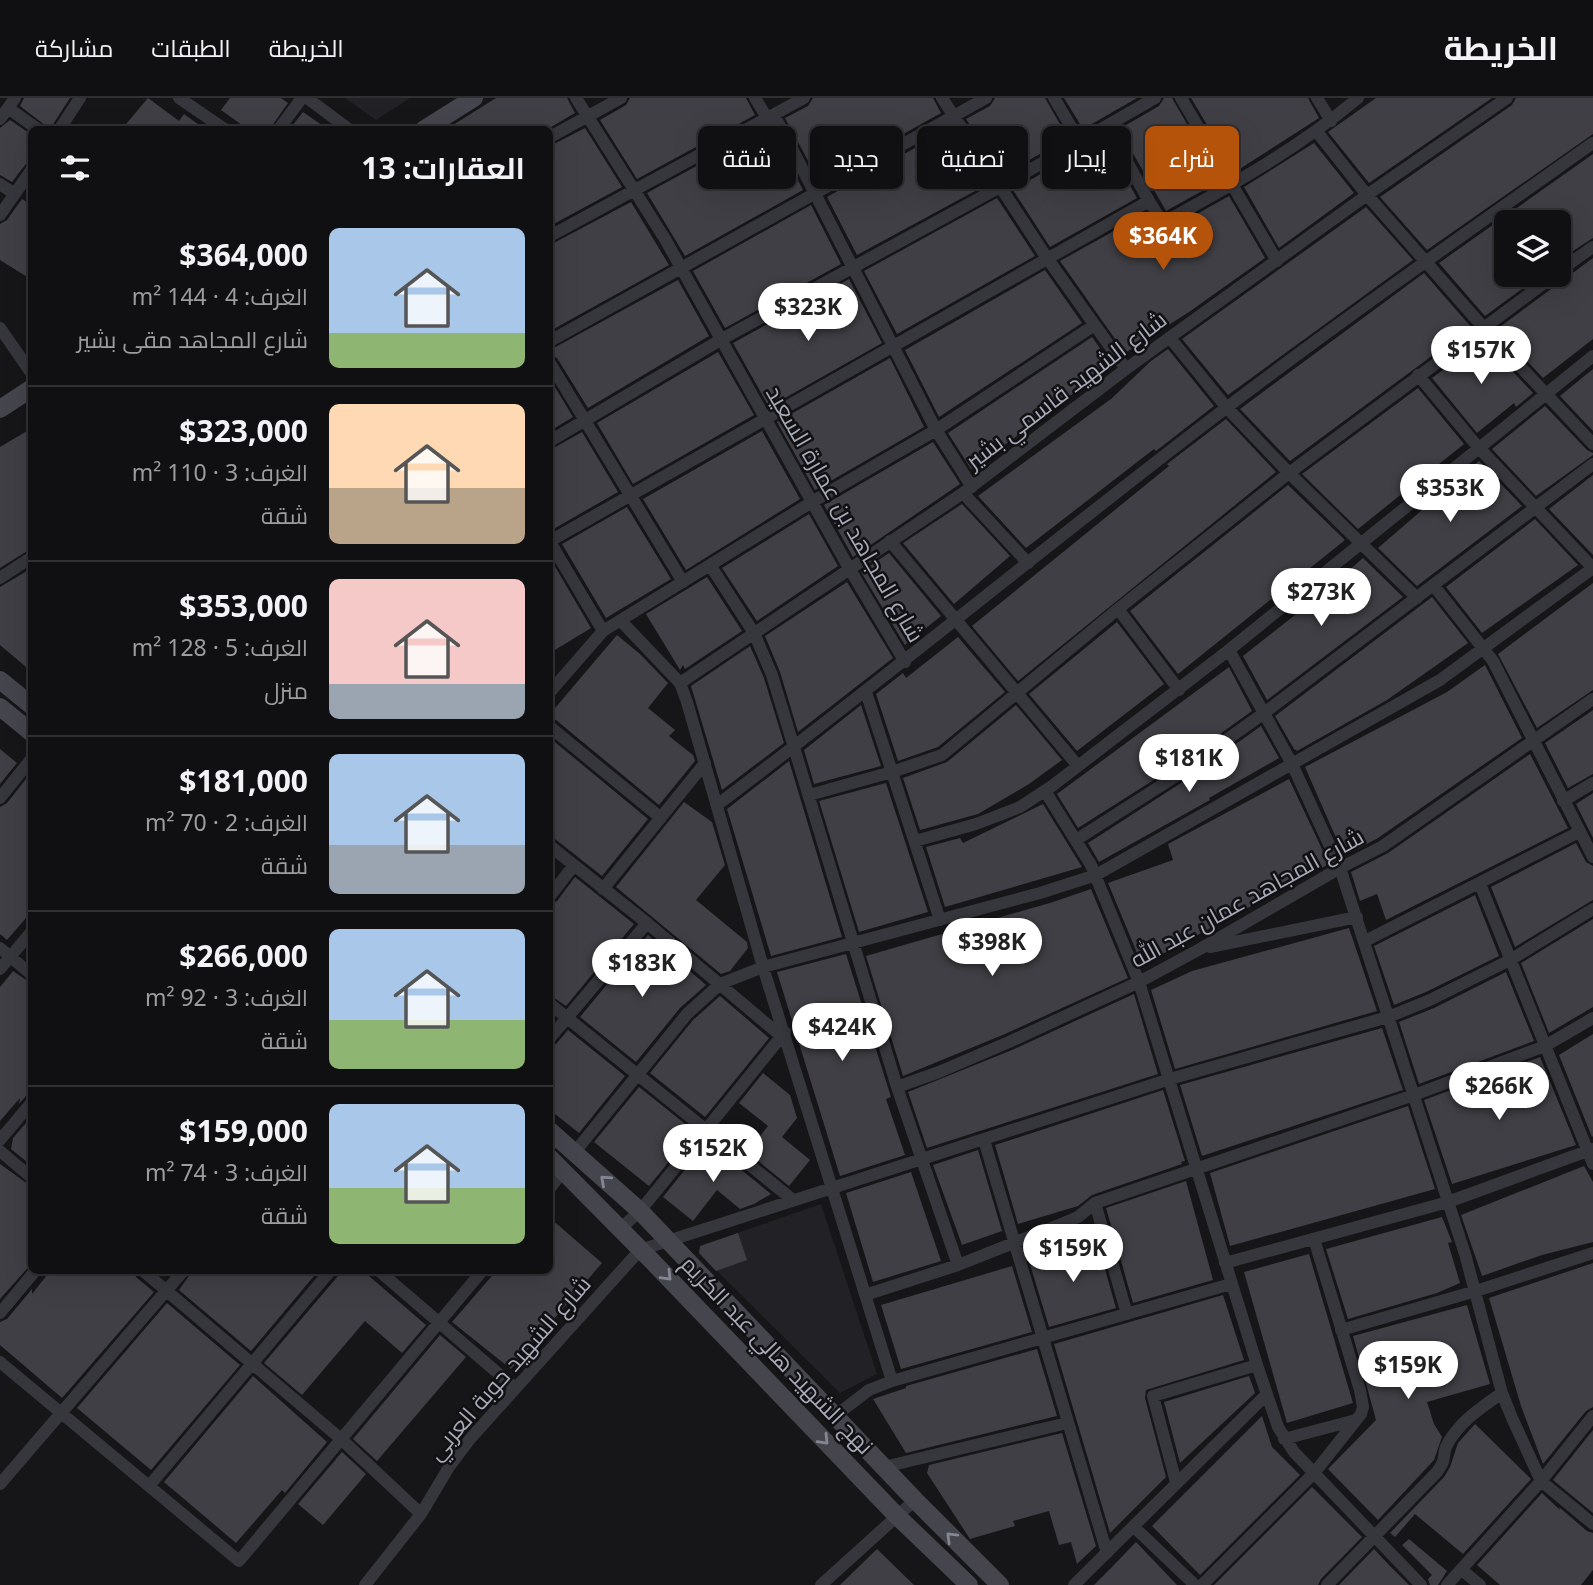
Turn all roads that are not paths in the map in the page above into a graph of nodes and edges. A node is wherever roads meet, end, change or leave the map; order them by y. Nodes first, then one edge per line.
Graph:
1 (80, 98) edge
2 (179, 98) edge
3 (302, 98) edge
4 (307, 98) edge
5 (474, 98) edge
6 (576, 98) edge
7 (621, 98) edge
8 (755, 98) edge
9 (804, 98) edge
10 (942, 98) edge
11 (986, 98) edge
12 (1054, 98) edge
13 (1155, 98) edge
14 (1181, 98) edge
15 (1317, 98) edge
16 (1357, 98) edge
17 (1504, 99) edge
18 (7, 108) edge
19 (954, 116) junction
20 (587, 117) junction
21 (767, 118) junction
22 (1331, 121) junction
23 (33, 126) edge
24 (62, 126) edge
25 (220, 126) edge
26 (281, 126) edge
27 (346, 126) edge
28 (429, 126) edge
29 (960, 126) edge
30 (1071, 126) edge
31 (1107, 126) edge
32 (1197, 126) edge
33 (1317, 132) junction
34 (553, 135) edge
35 (1593, 143) edge
36 (1131, 169) edge
37 (28, 175) edge
38 (1239, 180) edge
39 (0, 184) edge
40 (633, 189) junction
41 (996, 189) edge
42 (1001, 189) edge
43 (1224, 189) edge
44 (1233, 189) edge
45 (15, 194) junction
46 (815, 194) junction
47 (1367, 195) junction
48 (1149, 201) junction
49 (0, 215) edge
50 (553, 234) edge
51 (1593, 247) edge
52 (1047, 258) junction
53 (1277, 261) junction
54 (1426, 262) junction
55 (1571, 263) edge
56 (854, 266) junction
57 (680, 267) junction
58 (1538, 287) edge
59 (1093, 326) junction
60 (1483, 327) junction
61 (0, 328) edge
62 (1170, 338) junction
63 (553, 339) edge
64 (723, 339) junction
65 (894, 345) junction
66 (1593, 356) edge
67 (28, 368) edge
68 (553, 368) edge
69 (1126, 369) junction
70 (1418, 376) junction
71 (28, 391) edge
72 (1546, 393) junction
73 (1227, 408) junction
74 (0, 409) edge
75 (766, 418) junction
76 (586, 421) junction
77 (936, 430) junction
78 (553, 439) edge
79 (1593, 443) edge
80 (1478, 447) junction
81 (1593, 464) edge
82 (1289, 473) junction
83 (967, 490) junction
84 (631, 494) junction
85 (813, 502) junction
86 (1536, 507) junction
87 (553, 539) edge
88 (890, 541) junction
89 (1362, 543) junction
90 (553, 546) edge
91 (28, 560) edge
92 (1028, 563) junction
93 (710, 565) junction
94 (849, 568) junction
95 (1593, 568) edge
96 (0, 578) edge
97 (683, 582) junction
98 (1434, 586) junction
99 (1417, 598) junction
100 (1118, 609) junction
101 (958, 620) junction
102 (621, 621) junction
103 (603, 631) junction
104 (754, 633) junction
105 (1482, 649) junction
106 (1229, 650) junction
107 (905, 662) junction
108 (0, 680) edge
109 (680, 683) junction
110 (553, 689) edge
111 (1179, 690) junction
112 (866, 692) junction
113 (1016, 692) junction
114 (1593, 699) edge
115 (28, 703) edge
116 (0, 707) edge
117 (1264, 713) junction
118 (553, 729) edge
119 (28, 730) edge
120 (1534, 741) junction
121 (793, 748) junction
122 (28, 763) edge
123 (705, 763) junction
124 (1292, 764) junction
125 (1078, 766) junction
126 (892, 772) junction
127 (1593, 783) edge
128 (1045, 791) junction
129 (809, 795) junction
130 (0, 798) edge
131 (1563, 801) junction
132 (717, 805) junction
133 (660, 818) junction
134 (1579, 832) junction
135 (1076, 840) junction
136 (915, 841) junction
137 (553, 848) edge
138 (1593, 857) edge
139 (574, 865) junction
140 (1340, 868) junction
141 (1096, 876) junction
142 (1480, 884) junction
143 (603, 889) junction
144 (553, 892) edge
145 (1593, 909) edge
146 (1357, 917) junction
147 (940, 920) junction
148 (647, 923) junction
149 (28, 934) edge
150 (1365, 941) junction
151 (853, 943) junction
152 (1200, 950) junction
153 (5, 953) edge
154 (1510, 960) junction
155 (763, 967) junction
156 (0, 968) edge
157 (28, 972) edge
158 (1139, 982) junction
159 (720, 984) junction
160 (553, 1006) edge
161 (1388, 1017) junction
162 (567, 1018) junction
163 (1593, 1018) edge
164 (553, 1034) edge
165 (783, 1034) junction
166 (1545, 1045) junction
167 (637, 1074) junction
168 (1170, 1079) junction
169 (897, 1087) junction
170 (1414, 1094) junction
171 (28, 1107) edge
172 (706, 1130) junction
173 (553, 1134) edge
174 (0, 1140) edge
175 (984, 1140) junction
176 (0, 1151) edge
177 (574, 1153) junction
178 (1591, 1155) edge
179 (920, 1159) junction
180 (556, 1165) edge
181 (1196, 1170) junction
182 (28, 1175) edge
183 (832, 1188) junction
184 (793, 1200) junction
185 (1448, 1202) junction
186 (1096, 1203) junction
187 (640, 1212) junction
188 (620, 1228) junction
189 (1314, 1239) junction
190 (1014, 1241) junction
191 (667, 1242) junction
192 (640, 1250) junction
193 (1593, 1253) edge
194 (1225, 1263) junction
195 (958, 1265) junction
196 (33, 1274) edge
197 (147, 1274) edge
198 (181, 1274) edge
199 (328, 1274) edge
200 (383, 1274) edge
201 (480, 1274) edge
202 (1231, 1283) junction
203 (167, 1291) junction
204 (1476, 1291) junction
205 (865, 1296) junction
206 (0, 1313) edge
207 (1126, 1314) junction
208 (440, 1323) junction
209 (1341, 1330) junction
210 (1044, 1339) junction
211 (0, 1362) edge
212 (252, 1366) junction
213 (1257, 1366) junction
214 (892, 1381) junction
215 (515, 1388) junction
216 (1502, 1393) junction
217 (1267, 1394) junction
218 (60, 1413) junction
219 (835, 1416) junction
220 (1593, 1416) edge
221 (1356, 1420) junction
222 (1067, 1423) junction
223 (1284, 1438) junction
224 (341, 1439) junction
225 (884, 1467) junction
226 (1315, 1472) junction
227 (1541, 1480) junction
228 (1176, 1482) junction
229 (0, 1484) edge
230 (149, 1486) junction
231 (915, 1500) junction
232 (421, 1514) junction
233 (897, 1516) junction
234 (1593, 1524) edge
235 (1134, 1527) junction
236 (1374, 1537) junction
237 (1107, 1553) junction
238 (1462, 1570) junction
239 (365, 1585) edge
240 (821, 1585) edge
241 (969, 1585) edge
242 (999, 1585) edge
243 (1074, 1585) edge
244 (1195, 1585) edge
245 (1202, 1585) edge
246 (1327, 1585) edge
247 (1421, 1585) edge
248 (1447, 1585) edge
249 (1480, 1585) edge

1 - 24 street
2 - 25 street
3 - 26 street
4 - 27 street
5 - 28 main road
6 - 20 street, شارع المجاهد بن عمارة السعيد
7 - 20 street
8 - 21 street
9 - 21 street
10 - 19 street
11 - 19 street
12 - 30 street
13 - 31 street
14 - 32 street
15 - 22 street
16 - 22 street
17 - 47 street, شارع الشهيد قاسمي بشير
18 - 23 street
19 - 29 street
19 - 46 street
20 - 34 street
20 - 40 street, شارع المجاهد بن عمارة السعيد
21 - 40 street
21 - 46 street
22 - 33 street
33 - 38 street
33 - 47 street
35 - 54 street
36 - 48 street
37 - 45 street
39 - 45 street
40 - 50 street
40 - 57 street, شارع المجاهد بن عمارة السعيد
41 - 56 street
42 - 52 street
43 - 48 street
44 - 53 street
45 - 49 street
46 - 56 street
46 - 57 street
47 - 53 street, شارع الشهيد قاسمي بشير
47 - 54 street
48 - 52 street
51 - 55 street
52 - 59 street
52 - 65 street
53 - 62 street, شارع الشهيد قاسمي بشير
54 - 60 street
54 - 73 street
56 - 64 street
56 - 65 street
57 - 63 street
57 - 64 street, شارع المجاهد بن عمارة السعيد
58 - 60 street
59 - 69 street
59 - 77 street
60 - 70 street
60 - 72 street
61 - 67 street
62 - 69 street, شارع الشهيد قاسمي بشير
62 - 73 street
64 - 75 street, شارع المجاهد بن عمارة السعيد
64 - 76 street
65 - 75 street
65 - 77 street
66 - 72 street
68 - 76 street
69 - 83 street, شارع الشهيد قاسمي بشير
70 - 80 street
70 - 82 street
71 - 74 main road
72 - 79 street
72 - 80 street
73 - 82 street
73 - 92 street
75 - 84 street
75 - 85 street, شارع المجاهد بن عمارة السعيد
76 - 78 street
76 - 84 street
77 - 83 street
77 - 85 street
80 - 86 street
80 - 89 street
81 - 86 street
82 - 89 street
82 - 100 street
83 - 88 street, شارع الشهيد قاسمي بشير
83 - 92 street
84 - 87 street
84 - 97 street
85 - 93 street
85 - 94 street, شارع المجاهد بن عمارة السعيد
86 - 95 street
86 - 98 street
88 - 94 street, شارع الشهيد قاسمي بشير
88 - 101 street
89 - 99 street
89 - 106 street
90 - 103 street
91 - 96 street
92 - 101 street
93 - 97 street
93 - 104 street
94 - 104 street, شارع الشهيد قاسمي بشير
94 - 107 street, شارع المجاهد بن عمارة السعيد
95 - 105 street
97 - 102 street
98 - 99 street
98 - 105 street
99 - 117 street
100 - 111 street
100 - 113 street
101 - 107 street
101 - 113 street
102 - 103 street
102 - 109 street
103 - 110 street
104 - 109 street, شارع الشهيد قاسمي بشير
104 - 121 street
105 - 120 street
105 - 124 street
106 - 111 street
106 - 117 street
107 - 112 street
108 - 115 main road
109 - 123 street
111 - 125 street
112 - 121 street
112 - 126 street
113 - 125 street
113 - 126 street
114 - 120 street, شارع المجاهد عمان عبد الله
116 - 119 main road
117 - 124 street
117 - 135 street
118 - 133 street
120 - 131 street
120 - 140 street, شارع المجاهد عمان عبد الله
121 - 129 street
121 - 132 street
122 - 130 street
123 - 132 street
123 - 133 street
124 - 140 street
124 - 141 street
125 - 128 street
126 - 129 street
126 - 136 street
127 - 131 street
128 - 135 street
128 - 136 street
129 - 151 street
131 - 134 street
132 - 155 street
133 - 143 street
134 - 138 street
134 - 142 street
135 - 141 street
136 - 147 street
137 - 139 street
139 - 143 street
139 - 144 street
140 - 146 street
140 - 152 street, شارع المجاهد عمان عبد الله
141 - 147 street
141 - 158 street
142 - 150 street
142 - 154 street
143 - 148 street
145 - 154 street
146 - 150 street
146 - 152 street
147 - 151 street
148 - 159 street
148 - 162 street
149 - 153 street
150 - 161 street
151 - 155 street
151 - 169 street
152 - 158 street, شارع المجاهد عمان عبد الله
153 - 156 street
153 - 157 street
154 - 161 street
154 - 166 street
155 - 159 street
155 - 165 street
158 - 168 street
158 - 169 street, شارع المجاهد عمان عبد الله
159 - 165 street
159 - 167 street
160 - 162 street
161 - 168 street
161 - 170 street
162 - 164 street
162 - 167 street
163 - 166 street
165 - 172 street
165 - 183 street
166 - 170 street
166 - 178 street
167 - 172 street
167 - 177 street
168 - 175 street
168 - 181 street
169 - 179 street
170 - 181 street
170 - 185 street
171 - 174 street
172 - 184 street
172 - 187 street
173 - 177 main road
175 - 179 street
175 - 190 street
176 - 182 street
187 -> 177 main road
178 - 185 street
179 - 183 street
179 - 195 street
180 - 188 main road, نهج الشهيد هالي عبد الكريم
181 - 186 street
181 - 194 street
183 - 184 street
183 - 205 street
184 - 191 street
185 - 189 street
185 - 204 street
186 - 190 street
186 - 207 street
187 - 188 street
187 - 191 main road
188 - 192 main road, نهج الشهيد هالي عبد الكريم
189 - 194 street
189 - 209 street
190 - 195 street
190 - 210 street
191 - 192 street
191 - 219 main road
192 - 215 street, شارع الشهيد حوبة العربي
192 -> 233 main road, نهج الشهيد هالي عبد الكريم
193 - 204 street
194 - 202 street
195 - 205 street
196 - 206 street
197 - 203 street
198 - 203 street
199 - 212 street
200 - 208 street
201 - 208 street
202 - 207 street
202 - 213 street
203 - 212 street
203 - 218 street
204 - 209 street
204 - 216 street
205 - 214 street
207 - 210 street
208 - 215 street
208 - 224 street
209 - 221 street
210 - 214 street
210 - 222 street
211 - 218 street
212 - 224 street
212 - 230 street
213 - 217 street
213 - 228 street
214 - 219 street
215 - 232 street, شارع الشهيد حوبة العربي
216 - 227 street
216 - 236 street
217 - 223 street
217 - 228 street
218 - 229 street
218 - 230 street
219 - 225 main road
220 - 227 street
221 - 223 street
221 - 226 street
222 - 225 street
222 - 237 street
223 - 226 street
224 - 230 street
224 - 232 street
225 - 231 main road
226 - 236 street
226 - 245 street
227 - 234 street
227 - 238 street
228 - 235 street
231 - 233 street
242 -> 231 main road
232 - 239 street, شارع الشهيد حوبة العربي
233 - 240 street
233 - 241 main road, نهج الشهيد هالي عبد الكريم
235 - 237 street
235 - 244 street
236 - 246 street
236 - 247 street
237 - 243 street
238 - 248 street
238 - 249 street

